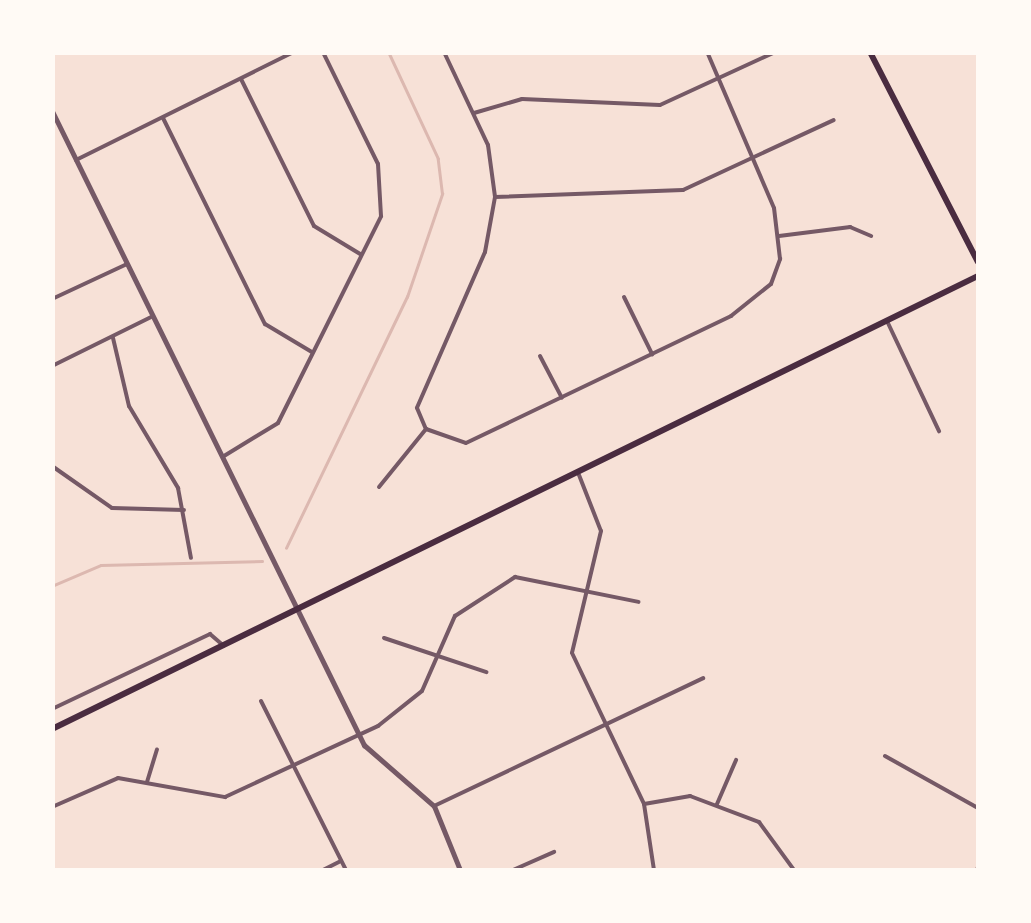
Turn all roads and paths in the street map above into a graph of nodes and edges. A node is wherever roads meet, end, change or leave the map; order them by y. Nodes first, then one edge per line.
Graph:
1 (294, 52) edge
2 (323, 52) edge
3 (444, 52) edge
4 (707, 52) edge
5 (775, 52) edge
6 (870, 52) edge
7 (719, 79) junction
8 (241, 80) junction
9 (52, 111) edge
10 (474, 114) junction
11 (163, 118) junction
12 (834, 120) dead end
13 (758, 158) junction
14 (76, 160) junction
15 (496, 197) junction
16 (780, 236) junction
17 (871, 236) dead end
18 (360, 254) junction
19 (978, 262) edge
20 (128, 264) junction
21 (978, 276) edge
22 (624, 297) dead end
23 (52, 299) edge
24 (152, 316) junction
25 (887, 321) junction
26 (113, 338) junction
27 (312, 352) junction
28 (652, 354) junction
29 (540, 356) dead end
30 (52, 366) edge
31 (562, 398) junction
32 (424, 427) junction
33 (939, 431) dead end
34 (224, 456) junction
35 (52, 466) edge
36 (578, 474) junction
37 (379, 487) dead end
38 (184, 510) junction
39 (191, 558) dead end
40 (586, 589) junction
41 (639, 602) dead end
42 (298, 609) junction
43 (384, 638) dead end
44 (224, 646) junction
45 (438, 650) junction
46 (486, 672) dead end
47 (703, 678) dead end
48 (261, 701) dead end
49 (52, 710) edge
50 (602, 726) junction
51 (52, 729) edge
52 (358, 734) junction
53 (158, 749) dead end
54 (885, 756) dead end
55 (736, 760) dead end
56 (294, 765) junction
57 (147, 782) junction
58 (644, 804) junction
59 (717, 804) junction
60 (434, 806) junction
61 (52, 807) edge
62 (978, 808) edge
63 (554, 852) dead end
64 (341, 861) junction
65 (323, 870) edge
66 (346, 870) edge
67 (460, 870) edge
68 (513, 870) edge
69 (654, 870) edge
70 (794, 870) edge

1 - 8 street
2 - 18 street
3 - 10 street
4 - 7 street
5 - 7 street
6 - 19 main road
7 - 10 street
7 - 13 street
8 - 11 street
8 - 18 street
9 - 14 street
10 - 15 street
11 - 14 street
11 - 27 street
12 - 13 street
13 - 15 street
13 - 16 street
14 - 20 street
15 - 32 street
16 - 17 street
16 - 28 street
18 - 27 street
20 - 23 street
20 - 24 street
21 - 25 main road
22 - 28 street
24 - 26 street
24 - 34 street
25 - 33 street
25 - 36 main road
26 - 30 street
26 - 38 street
27 - 34 street
28 - 31 street
29 - 31 street
31 - 32 street
32 - 37 street
34 - 42 street
35 - 38 street
36 - 40 street
36 - 42 main road
38 - 39 street
40 - 41 street
40 - 45 street
40 - 50 street
42 - 44 main road
42 - 52 street
43 - 45 street
44 - 49 street
44 - 51 main road
45 - 46 street
45 - 52 street
47 - 50 street
48 - 56 street
50 - 58 street
50 - 60 street
52 - 56 street
52 - 60 street
53 - 57 street
54 - 62 street
55 - 59 street
56 - 57 street
56 - 64 street
57 - 61 street
58 - 59 street
58 - 69 street
59 - 70 street
60 - 67 street
63 - 68 street
64 - 65 street
64 - 66 street

